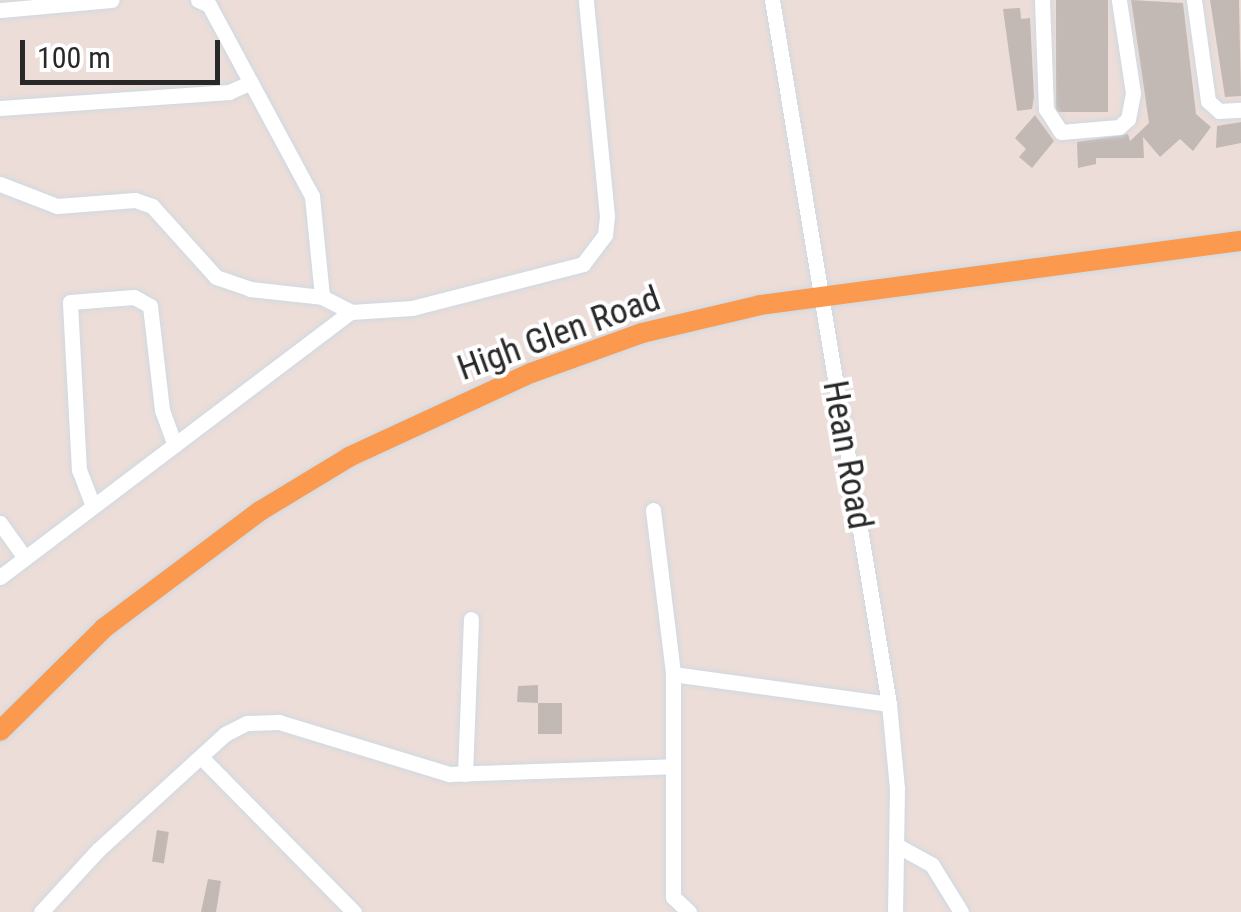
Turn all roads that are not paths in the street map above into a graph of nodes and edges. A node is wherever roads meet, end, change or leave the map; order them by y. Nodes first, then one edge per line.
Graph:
1 (112, 0) edge
2 (198, 0) edge
3 (586, 0) edge
4 (772, 0) edge
5 (1042, 0) edge
6 (1119, 0) edge
7 (1194, 0) edge
8 (0, 10) edge
9 (251, 82) junction
10 (0, 108) edge
11 (1241, 110) edge
12 (0, 184) edge
13 (1241, 241) edge
14 (820, 294) junction
15 (322, 297) junction
16 (351, 312) junction
17 (175, 445) junction
18 (94, 506) junction
19 (653, 510) dead end
20 (0, 523) edge
21 (25, 558) junction
22 (0, 576) edge
23 (471, 619) dead end
24 (673, 674) junction
25 (888, 704) junction
26 (0, 731) edge
27 (203, 759) junction
28 (673, 766) junction
29 (465, 774) junction
30 (898, 846) junction
31 (40, 912) edge
32 (354, 912) edge
33 (690, 912) edge
34 (896, 912) edge
35 (960, 912) edge

1 - 8 street
2 - 9 street
3 - 16 street
4 - 14 street, Hean Road
5 - 6 street
7 - 11 street
9 - 10 street
9 - 15 street
12 - 15 street
13 - 14 main road, High Glen Road
14 - 25 street, Hean Road
14 - 26 main road, High Glen Road
15 - 16 street
16 - 17 street
17 - 18 street
17 - 18 street
18 - 21 street
19 - 24 street
20 - 21 street
21 - 22 street
23 - 29 street
24 - 25 street
24 - 28 street
25 - 30 street, Hean Road
27 - 29 street
27 - 31 street
27 - 32 street
28 - 29 street
28 - 33 street
30 - 34 street, Hean Road
30 - 35 street

